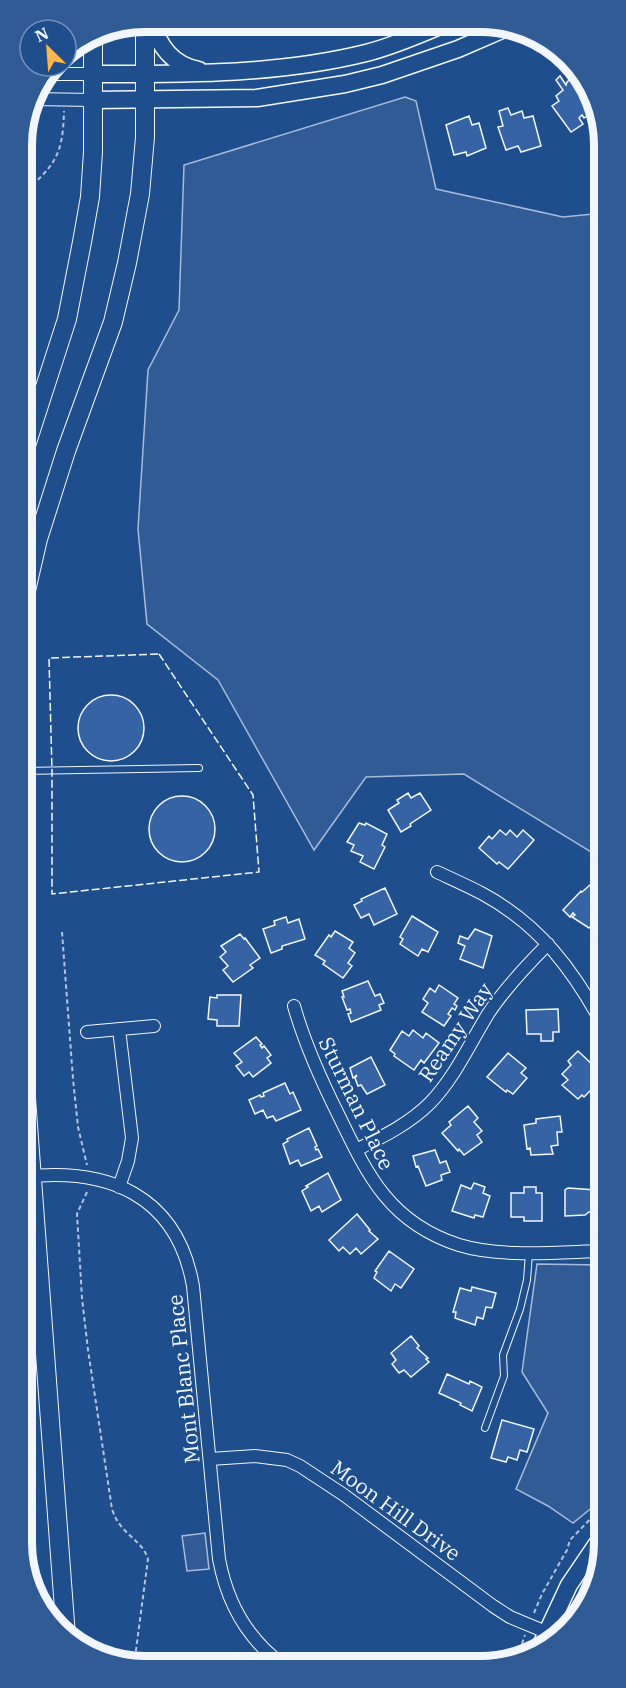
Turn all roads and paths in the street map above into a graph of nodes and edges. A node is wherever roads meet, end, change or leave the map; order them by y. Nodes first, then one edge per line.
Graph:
1 (146, 32) edge
2 (154, 32) edge
3 (422, 32) edge
4 (497, 32) edge
5 (93, 43) edge
6 (212, 73) junction
7 (78, 74) edge
8 (94, 74) junction
9 (146, 74) junction
10 (41, 99) edge
11 (146, 99) junction
12 (93, 100) junction
13 (64, 105) dead end
14 (32, 186) edge
15 (32, 427) edge
16 (32, 567) edge
17 (199, 768) dead end
18 (32, 771) edge
19 (437, 872) dead end
20 (62, 932) dead end
21 (548, 944) junction
22 (294, 1006) dead end
23 (594, 1009) edge
24 (154, 1026) dead end
25 (119, 1029) junction
26 (87, 1032) dead end
27 (356, 1150) junction
28 (32, 1177) edge
29 (88, 1178) junction
30 (119, 1187) junction
31 (32, 1225) edge
32 (594, 1251) edge
33 (530, 1252) junction
34 (485, 1428) dead end
35 (210, 1459) junction
36 (594, 1515) edge
37 (594, 1548) edge
38 (533, 1615) dead end
39 (65, 1625) edge
40 (526, 1633) dead end
41 (543, 1638) edge
42 (520, 1650) edge
43 (135, 1656) edge
44 (272, 1656) edge

1 - 9 main road
2 - 6 main road
3 - 6 main road
4 - 11 main road
5 - 8 main road
6 - 9 main road
7 - 8 street
8 - 9 main road
8 - 12 main road
9 - 11 main road
10 - 12 street
11 - 12 main road
11 - 16 main road
12 - 15 main road
13 - 14 path
17 - 18 lane
19 - 21 street
20 - 29 path
21 - 23 street
21 - 27 street, Reamy Way
22 - 27 street, Sturman Place
24 - 25 street
25 - 26 street
25 - 30 street
27 - 33 street, Sturman Place
28 - 29 street, Mont Blanc Place
29 - 30 street, Mont Blanc Place
29 - 43 path
30 - 35 street, Mont Blanc Place
31 - 39 main road
32 - 33 street, Sturman Place
33 - 34 lane
35 - 41 street, Moon Hill Drive
35 - 44 street, Mont Blanc Place
36 - 38 path
37 - 41 main road
40 - 42 path

